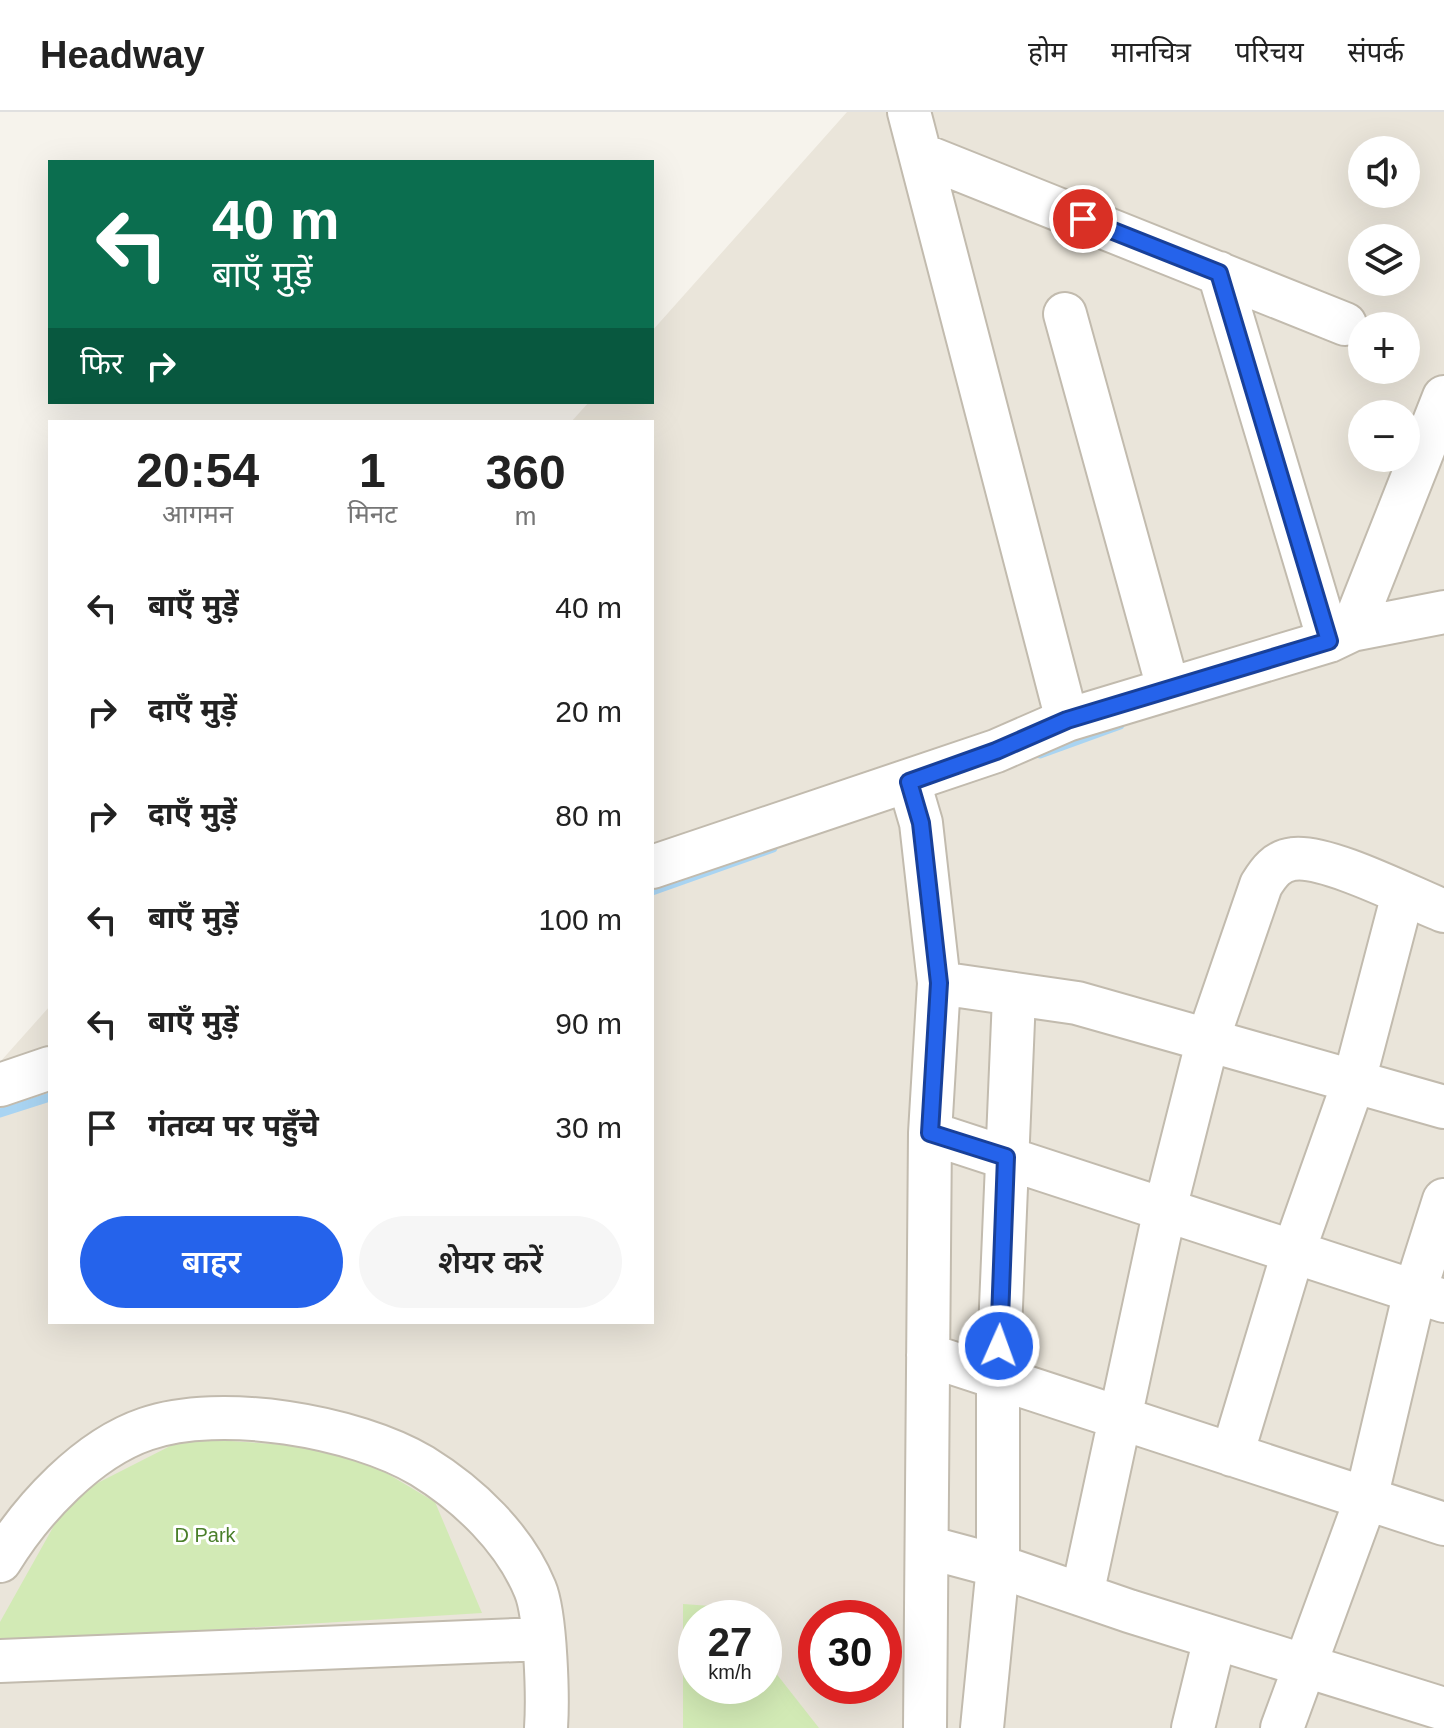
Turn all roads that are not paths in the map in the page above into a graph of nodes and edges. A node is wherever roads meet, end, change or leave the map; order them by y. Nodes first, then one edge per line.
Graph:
1 (909, 112) edge
2 (920, 154) junction
3 (1219, 273) junction
4 (1065, 314) dead end
5 (1345, 324) dead end
6 (1444, 397) edge
7 (1444, 612) edge
8 (1340, 636) junction
9 (1168, 688) junction
10 (1067, 720) junction
11 (914, 799) junction
12 (654, 866) edge
13 (1403, 894) junction
14 (1444, 911) edge
15 (939, 983) junction
16 (1014, 997) junction
17 (1208, 1039) junction
18 (48, 1069) edge
19 (1354, 1081) junction
20 (0, 1085) edge
21 (1444, 1107) edge
22 (930, 1133) junction
23 (1006, 1157) junction
24 (1444, 1200) edge
25 (1165, 1209) junction
26 (1294, 1251) junction
27 (1429, 1296) edge
28 (928, 1355) junction
29 (998, 1378) junction
30 (1119, 1418) junction
31 (1232, 1455) junction
32 (1366, 1499) junction
33 (1444, 1524) edge
34 (927, 1547) junction
35 (0, 1561) edge
36 (998, 1566) junction
37 (1082, 1595) junction
38 (1215, 1638) junction
39 (542, 1639) junction
40 (0, 1661) edge
41 (1308, 1666) junction
42 (1438, 1707) edge
43 (546, 1728) edge
44 (925, 1728) edge
45 (982, 1728) edge
46 (1193, 1728) edge
47 (1282, 1728) edge

1 - 2 street
2 - 3 street
2 - 10 street
3 - 5 street
3 - 8 street
4 - 9 street
6 - 8 street
7 - 8 street
8 - 9 street
9 - 10 street
10 - 11 street
11 - 12 street
11 - 15 street
13 - 14 street
13 - 17 street
13 - 19 street
15 - 16 street
15 - 22 street
16 - 17 street
16 - 23 street
17 - 19 street
17 - 25 street
18 - 20 street
19 - 21 street
19 - 26 street
22 - 23 street
22 - 28 street
23 - 25 street
23 - 29 street
24 - 27 street
25 - 26 street
25 - 30 street
26 - 27 street
26 - 31 street
27 - 32 street
28 - 29 street
28 - 34 street
29 - 30 street
29 - 36 street
30 - 31 street
30 - 37 street
31 - 32 street
32 - 33 street
32 - 41 street
34 - 36 street
34 - 44 street
35 - 39 street
36 - 37 street
36 - 45 street
37 - 38 street
38 - 41 street
38 - 46 street
39 - 40 street
39 - 43 street
41 - 42 street
41 - 47 street

